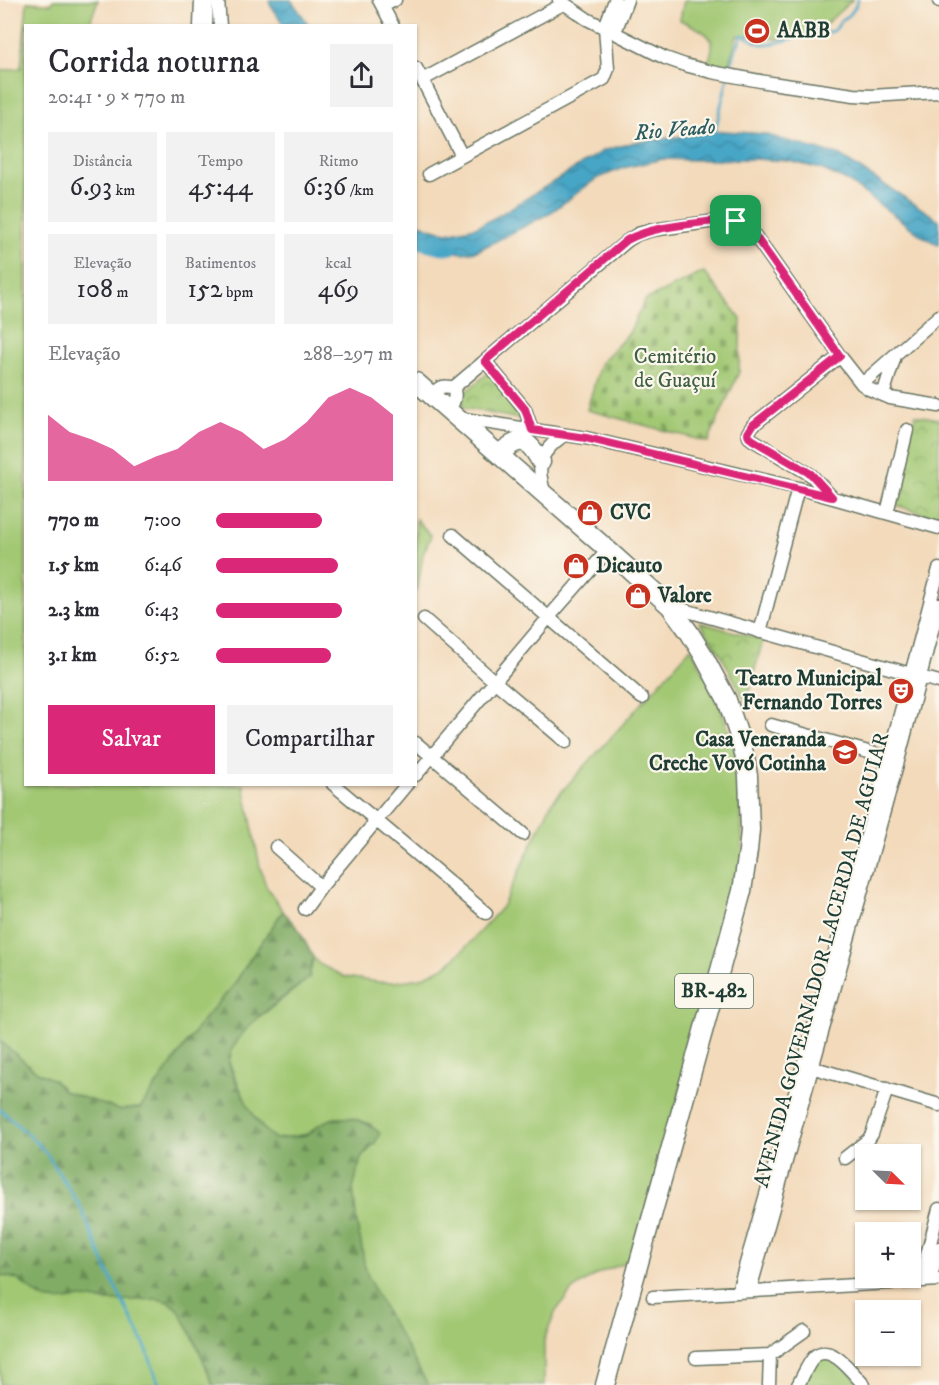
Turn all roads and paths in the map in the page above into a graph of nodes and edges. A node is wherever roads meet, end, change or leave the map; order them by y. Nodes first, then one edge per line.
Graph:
1 (204, 0) edge
2 (219, 0) edge
3 (395, 0) edge
4 (615, 0) edge
5 (627, 0) edge
6 (561, 2) edge
7 (381, 3) edge
8 (203, 24) edge
9 (220, 24) edge
10 (392, 24) edge
11 (610, 30) junction
12 (417, 71) edge
13 (422, 80) junction
14 (939, 92) edge
15 (462, 156) junction
16 (429, 174) dead end
17 (939, 316) edge
18 (895, 355) junction
19 (840, 356) junction
20 (485, 361) junction
21 (417, 383) edge
22 (862, 384) junction
23 (453, 388) junction
24 (883, 395) junction
25 (431, 396) junction
26 (939, 406) edge
27 (453, 414) junction
28 (532, 430) junction
29 (907, 430) dead end
30 (564, 435) junction
31 (500, 454) junction
32 (541, 462) junction
33 (798, 488) junction
34 (546, 496) junction
35 (832, 497) junction
36 (887, 513) junction
37 (939, 528) edge
38 (453, 535) dead end
39 (608, 550) junction
40 (939, 569) edge
41 (939, 604) edge
42 (670, 606) junction
43 (549, 617) junction
44 (424, 619) dead end
45 (760, 632) junction
46 (916, 676) junction
47 (494, 681) junction
48 (939, 682) edge
49 (642, 698) dead end
50 (771, 725) dead end
51 (566, 742) dead end
52 (417, 744) edge
53 (430, 757) junction
54 (894, 759) junction
55 (417, 774) edge
56 (335, 786) edge
57 (405, 786) edge
58 (376, 822) junction
59 (523, 834) dead end
60 (276, 847) dead end
61 (321, 887) junction
62 (304, 909) dead end
63 (486, 913) dead end
64 (808, 1066) junction
65 (887, 1089) junction
66 (939, 1105) edge
67 (845, 1158) dead end
68 (939, 1209) edge
69 (939, 1248) edge
70 (930, 1280) edge
71 (744, 1291) junction
72 (653, 1297) dead end
73 (804, 1331) dead end
74 (770, 1355) junction
75 (696, 1358) dead end
76 (605, 1385) edge
77 (769, 1385) edge
78 (798, 1385) edge
79 (864, 1385) edge

1 - 8 highway
2 - 9 street
3 - 7 street
4 - 11 street
5 - 11 street
6 - 11 street
6 - 13 street
7 - 10 street
11 - 14 street
11 - 15 street
12 - 13 street
13 - 15 street
15 - 16 street
17 - 18 street
18 - 22 street
18 - 24 street
19 - 20 street
19 - 22 street
19 - 35 street
20 - 23 street
20 - 28 street
21 - 25 highway, BR-482
22 - 24 street
23 - 25 street
23 - 27 street
24 - 26 street
25 - 27 highway, BR-482
27 - 28 street
27 - 31 highway, BR-482
28 - 30 street
29 - 36 street
30 - 32 street
30 - 33 street
31 - 32 highway
31 - 34 highway, BR-482
32 - 34 street
33 - 35 street
33 - 45 street
34 - 39 highway, BR-482
35 - 36 street
36 - 37 street
38 - 43 street
39 - 42 highway, BR-482
39 - 43 street
40 - 46 street
41 - 46 street, AVENIDA GOVERNADOR LACERDA DE AGUIAR
42 - 45 street
42 - 76 highway, BR-482
43 - 47 street
43 - 49 street
44 - 47 street
45 - 46 street
46 - 48 street
46 - 54 street, AVENIDA GOVERNADOR LACERDA DE AGUIAR
47 - 51 street
47 - 53 street
50 - 54 street
52 - 53 street
53 - 55 street
53 - 59 street
54 - 64 street, AVENIDA GOVERNADOR LACERDA DE AGUIAR
56 - 58 street
57 - 58 street
58 - 61 street
58 - 63 street
60 - 61 street
61 - 62 street
64 - 65 street
64 - 71 street, AVENIDA GOVERNADOR LACERDA DE AGUIAR
65 - 66 street
65 - 67 street
68 - 70 street
69 - 70 street
70 - 71 street
71 - 72 street
73 - 74 street
74 - 75 street
74 - 77 street
78 - 79 street

